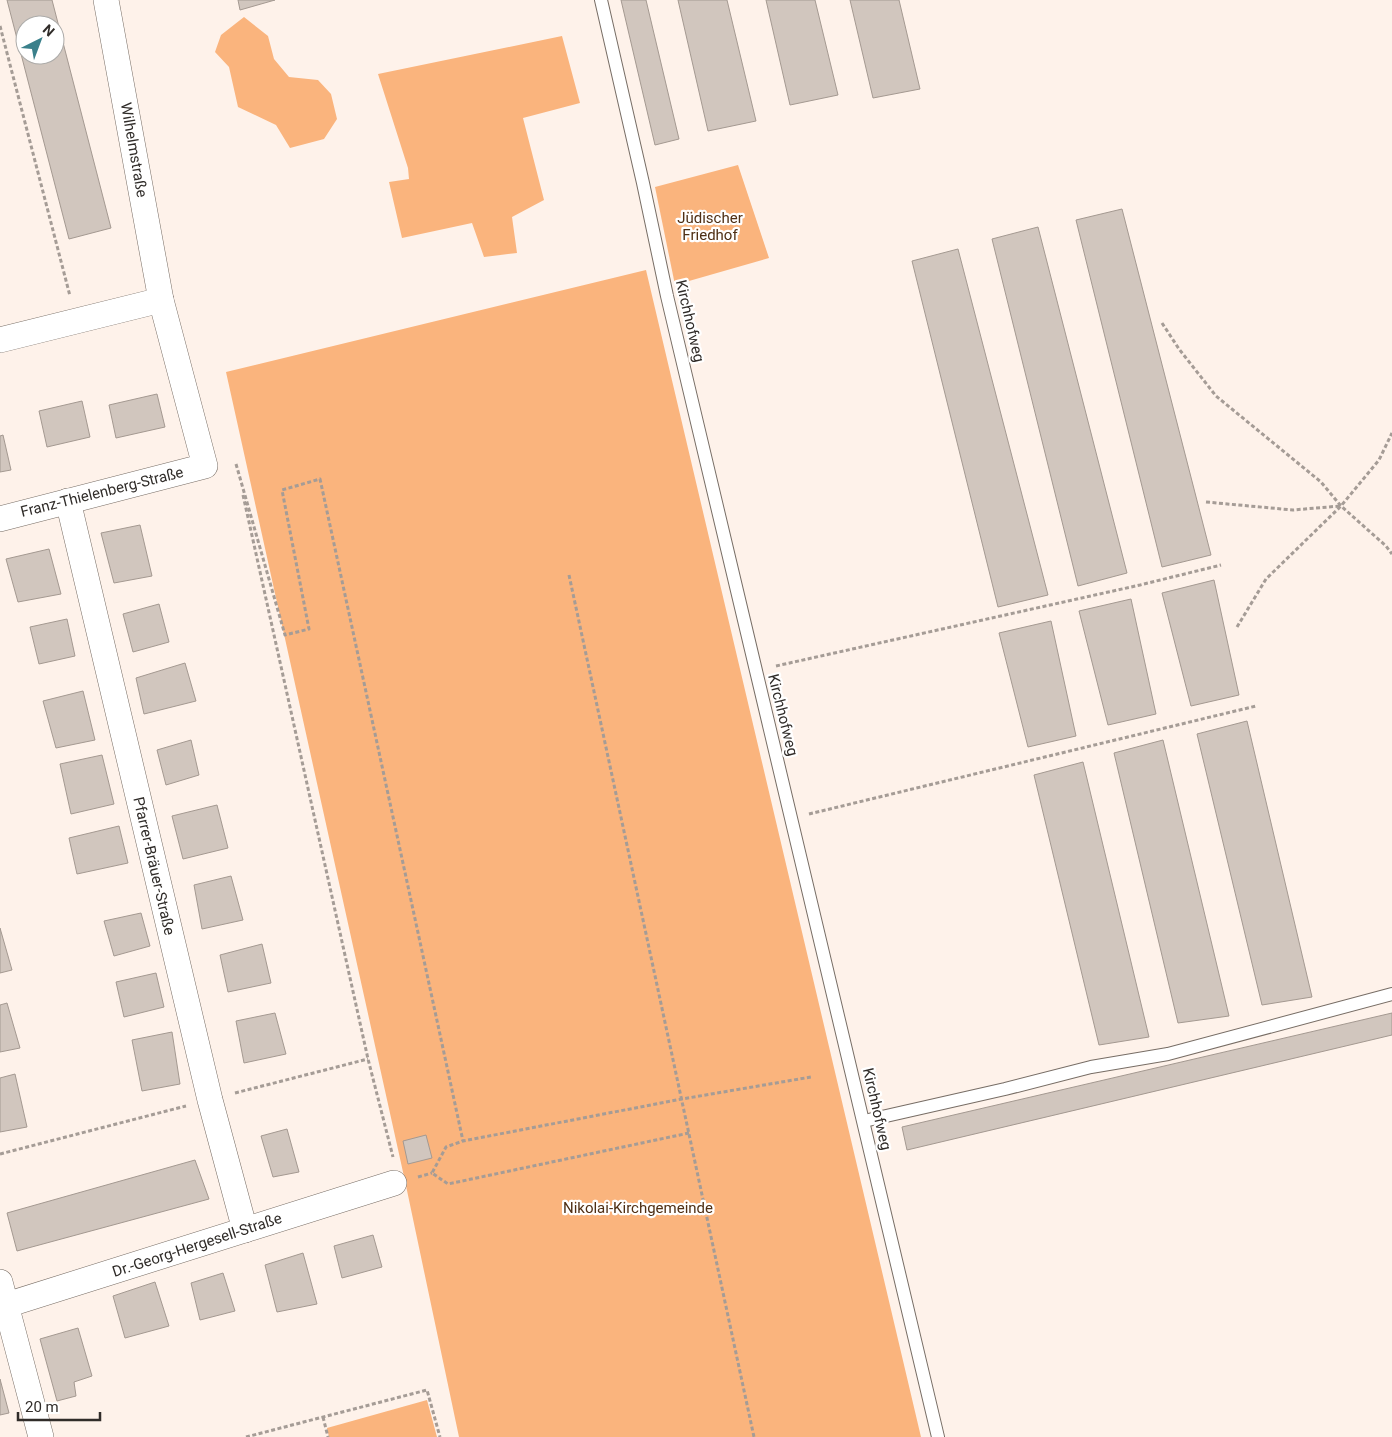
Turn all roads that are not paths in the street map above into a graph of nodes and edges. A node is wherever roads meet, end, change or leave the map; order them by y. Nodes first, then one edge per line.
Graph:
1 (106, 0) edge
2 (601, 0) edge
3 (161, 300) junction
4 (0, 340) edge
5 (205, 466) joint
6 (68, 501) junction
7 (0, 519) edge
8 (1392, 994) edge
9 (864, 1121) junction
10 (394, 1183) road end
11 (245, 1230) junction
12 (0, 1282) edge
13 (3, 1307) edge
14 (40, 1437) edge
15 (938, 1437) edge

1 - 3 street, Wilhelmstraße
2 - 9 lane, Kirchhofweg
3 - 4 street
3 - 5 street, Wilhelmstraße
5 - 6 street, Franz-Thielenberg-Straße
6 - 7 street, Franz-Thielenberg-Straße
6 - 11 street, Pfarrer-Bräuer-Straße
8 - 9 lane
9 - 15 lane, Kirchhofweg
10 - 11 street, Dr.-Georg-Hergesell-Straße
11 - 13 street, Dr.-Georg-Hergesell-Straße
12 - 13 street
13 - 14 street

